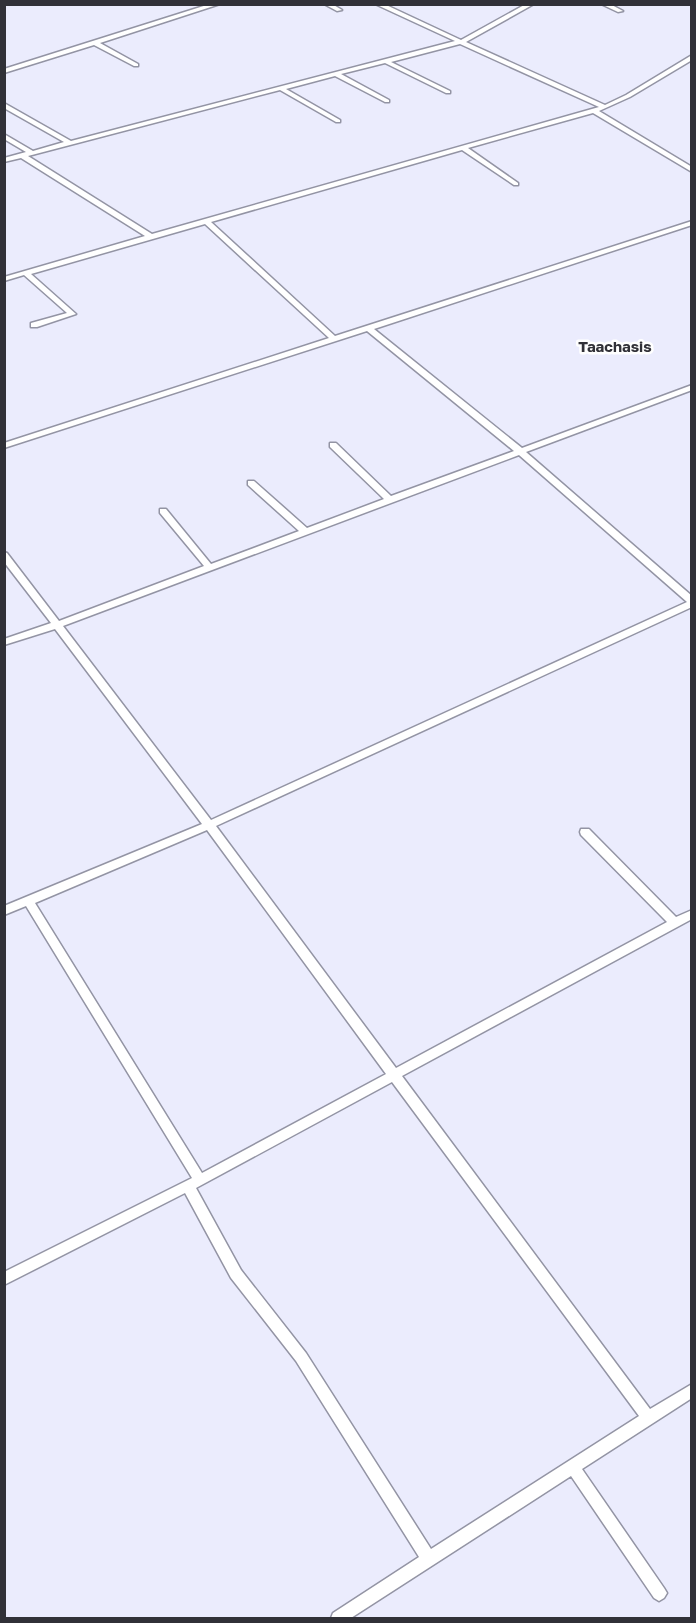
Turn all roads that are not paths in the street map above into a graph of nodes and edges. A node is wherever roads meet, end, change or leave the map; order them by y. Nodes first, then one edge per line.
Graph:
1 (217, 4) edge
2 (327, 4) edge
3 (378, 4) edge
4 (515, 4) edge
5 (531, 4) edge
6 (604, 4) edge
7 (524, 8) junction
8 (339, 10) dead end
9 (620, 12) dead end
10 (463, 41) junction
11 (96, 43) junction
12 (692, 57) edge
13 (385, 61) junction
14 (136, 65) dead end
15 (4, 71) edge
16 (336, 74) junction
17 (280, 88) junction
18 (448, 92) dead end
19 (387, 101) dead end
20 (4, 105) edge
21 (605, 107) junction
22 (593, 110) junction
23 (338, 121) dead end
24 (4, 136) edge
25 (70, 143) junction
26 (464, 148) junction
27 (32, 153) junction
28 (22, 155) junction
29 (4, 160) edge
30 (692, 170) edge
31 (516, 184) dead end
32 (207, 222) junction
33 (692, 223) edge
34 (151, 237) junction
35 (26, 273) junction
36 (4, 279) edge
37 (34, 325) dead end
38 (368, 328) junction
39 (333, 338) junction
40 (692, 387) edge
41 (333, 445) dead end
42 (4, 446) edge
43 (519, 450) junction
44 (251, 483) dead end
45 (390, 500) junction
46 (162, 511) dead end
47 (306, 532) junction
48 (4, 555) edge
49 (9, 568) edge
50 (210, 568) junction
51 (692, 602) edge
52 (56, 625) junction
53 (4, 642) edge
54 (209, 825) junction
55 (585, 832) dead end
56 (28, 902) junction
57 (4, 911) edge
58 (692, 914) edge
59 (675, 923) junction
60 (394, 1076) junction
61 (194, 1183) junction
62 (4, 1279) edge
63 (692, 1390) edge
64 (649, 1419) junction
65 (572, 1466) junction
66 (429, 1559) junction
67 (659, 1593) dead end
68 (338, 1618) edge

1 - 11 street
2 - 8 street
3 - 10 street
4 - 7 street
5 - 7 street
6 - 9 street
7 - 10 street
10 - 13 street
10 - 21 street
11 - 14 street
11 - 15 street
12 - 21 street
13 - 16 street
13 - 18 street
16 - 17 street
16 - 19 street
17 - 23 street
17 - 25 street
20 - 25 street
21 - 22 street
22 - 26 street
22 - 30 street
24 - 27 street
25 - 27 street
26 - 31 street
26 - 32 street
27 - 28 street
28 - 29 street
28 - 34 street
32 - 34 street
32 - 39 street
33 - 38 street
34 - 35 street
35 - 36 street
35 - 37 street
38 - 39 street
38 - 43 street
39 - 42 street
40 - 43 street
41 - 45 street
43 - 45 street
43 - 51 street
44 - 47 street
45 - 47 street
46 - 50 street
47 - 50 street
48 - 49 street
49 - 52 street
50 - 52 street
51 - 54 street
52 - 53 street
52 - 54 street
54 - 56 street
54 - 60 street
55 - 59 street
56 - 57 street
56 - 61 street
58 - 59 street
59 - 60 street
60 - 61 street
60 - 64 street
61 - 62 street
61 - 66 street
63 - 64 street
64 - 65 street
65 - 66 street
65 - 67 street
66 - 68 street

